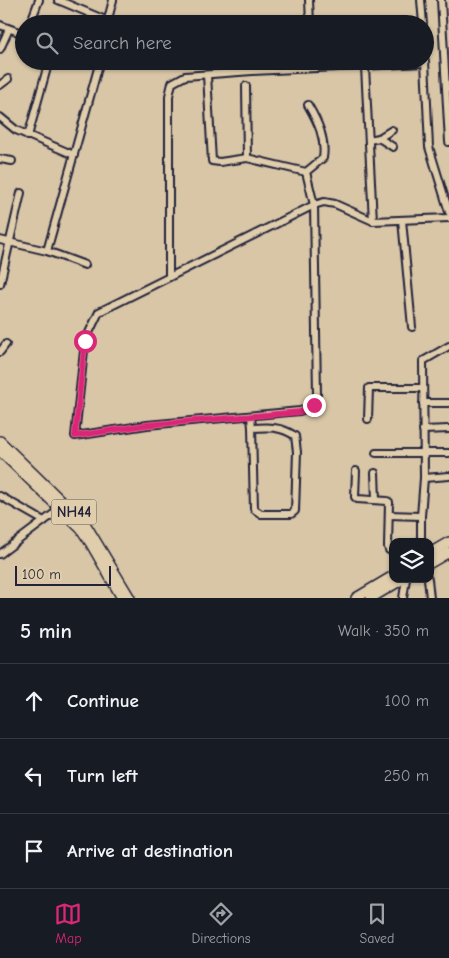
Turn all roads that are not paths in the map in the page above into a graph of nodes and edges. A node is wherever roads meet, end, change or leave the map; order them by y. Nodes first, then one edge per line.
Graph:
1 (39, 0) edge
2 (58, 0) edge
3 (113, 0) edge
4 (309, 0) edge
5 (421, 0) edge
6 (441, 0) edge
7 (33, 15) edge
8 (91, 15) edge
9 (109, 15) edge
10 (310, 15) edge
11 (422, 15) edge
12 (0, 25) edge
13 (9, 29) junction
14 (15, 31) edge
15 (0, 49) edge
16 (47, 70) edge
17 (98, 70) edge
18 (255, 70) edge
19 (365, 70) edge
20 (425, 70) edge
21 (208, 75) junction
22 (8, 79) dead end
23 (0, 85) edge
24 (246, 86) dead end
25 (308, 105) dead end
26 (0, 117) edge
27 (392, 130) dead end
28 (28, 136) junction
29 (379, 138) junction
30 (369, 140) junction
31 (449, 142) edge
32 (393, 147) dead end
33 (74, 155) junction
34 (247, 158) junction
35 (0, 159) edge
36 (12, 161) dead end
37 (306, 172) junction
38 (21, 193) dead end
39 (314, 205) junction
40 (449, 212) edge
41 (449, 218) edge
42 (372, 220) junction
43 (402, 220) junction
44 (0, 240) edge
45 (10, 242) junction
46 (47, 251) junction
47 (85, 265) dead end
48 (169, 277) junction
49 (0, 284) edge
50 (412, 327) dead end
51 (6, 344) dead end
52 (449, 346) edge
53 (0, 352) edge
54 (423, 388) junction
55 (423, 403) junction
56 (449, 403) edge
57 (251, 416) junction
58 (368, 419) dead end
59 (252, 428) junction
60 (449, 429) edge
61 (422, 430) junction
62 (0, 441) edge
63 (0, 451) edge
64 (376, 453) dead end
65 (449, 453) edge
66 (423, 454) junction
67 (356, 470) dead end
68 (375, 473) dead end
69 (449, 476) edge
70 (424, 478) junction
71 (0, 496) edge
72 (376, 500) junction
73 (60, 509) junction
74 (389, 515) junction
75 (420, 516) junction
76 (44, 521) junction
77 (421, 538) edge
78 (449, 542) edge
79 (389, 550) edge
80 (434, 551) edge
81 (0, 554) edge
82 (447, 556) edge
83 (434, 561) edge
84 (389, 578) edge
85 (397, 583) edge
86 (404, 583) edge
87 (428, 583) edge
88 (374, 597) edge
89 (122, 598) edge
90 (130, 598) edge
91 (356, 598) edge
92 (403, 598) edge
93 (430, 598) edge

1 - 7 street
2 - 8 street
3 - 9 street
4 - 10 street
5 - 11 street
6 - 31 street
12 - 13 street
13 - 14 street
13 - 15 street
16 - 28 street
17 - 33 street
18 - 21 street
19 - 30 street
20 - 40 street
21 - 34 street
21 - 48 street
22 - 23 street
24 - 34 street
25 - 37 street
26 - 28 street
27 - 29 street
28 - 33 street
29 - 30 street
29 - 32 street
30 - 42 street
33 - 46 street
34 - 37 street
35 - 36 street
37 - 39 street
38 - 45 street
39 - 42 street
39 - 48 street
39 - 57 street
41 - 43 street
42 - 43 street
43 - 50 street
44 - 45 street
45 - 46 street
45 - 49 street
46 - 47 street
48 - 57 street
51 - 53 street
52 - 54 street
54 - 55 street
54 - 58 street
55 - 56 street
55 - 61 street
57 - 59 street
59 - 59 street
60 - 61 street
61 - 66 street
62 - 90 highway, NH44
63 - 73 highway, NH44
64 - 66 street
65 - 66 street
66 - 70 street
67 - 72 street
68 - 72 street
69 - 70 street
70 - 75 street
71 - 76 street
72 - 74 street
73 - 76 street
73 - 89 highway, NH44
74 - 75 street
74 - 79 street
75 - 77 street
76 - 81 street
78 - 80 highway
82 - 83 highway
84 - 91 highway
85 - 88 highway
86 - 92 street
87 - 93 street

